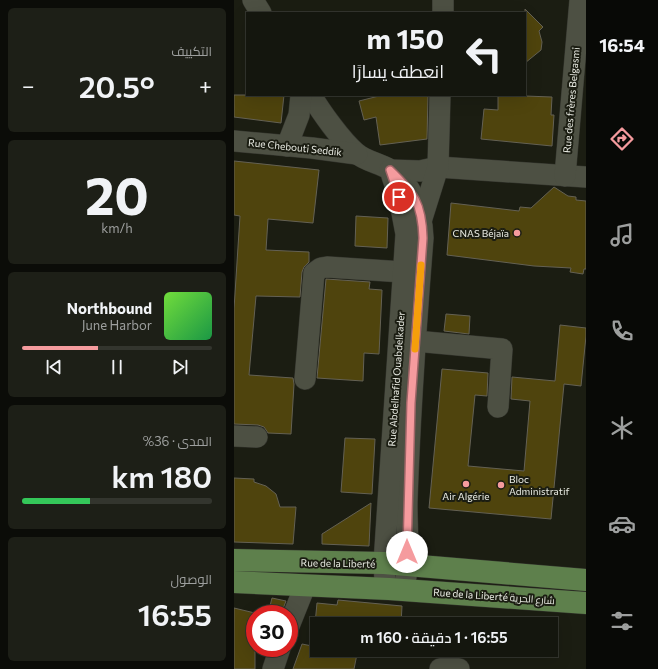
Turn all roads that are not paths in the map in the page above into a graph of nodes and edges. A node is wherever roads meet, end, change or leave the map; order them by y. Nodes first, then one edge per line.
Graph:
1 (253, 0) edge
2 (443, 0) edge
3 (580, 0) edge
4 (260, 12) edge
5 (443, 12) edge
6 (301, 96) edge
7 (312, 96) edge
8 (440, 96) edge
9 (234, 142) edge
10 (287, 146) junction
11 (357, 154) junction
12 (438, 167) junction
13 (390, 170) junction
14 (565, 176) junction
15 (586, 177) edge
16 (422, 218) junction
17 (403, 272) junction
18 (415, 341) junction
19 (305, 379) dead end
20 (498, 407) dead end
21 (234, 436) edge
22 (257, 437) dead end
23 (234, 560) edge
24 (384, 564) junction
25 (407, 565) junction
26 (586, 580) edge
27 (234, 582) edge
28 (305, 586) junction
29 (395, 590) junction
30 (586, 603) edge
31 (297, 605) edge
32 (277, 657) edge
33 (273, 669) edge
34 (440, 669) edge
35 (459, 669) edge

1 - 4 street
2 - 5 street
3 - 14 street, Rue des frères Belgasmi
6 - 10 street
7 - 11 street, Rue Abdelhafid Ouabdelkader
8 - 12 street
9 - 10 street, Rue Chebouti Seddik
10 - 11 street, Rue Chebouti Seddik
11 - 13 street, Rue Abdelhafid Ouabdelkader
12 - 13 street, Rue Abdelhafid Ouabdelkader
12 - 14 street
12 - 16 street, Rue Abdelhafid Ouabdelkader
13 - 16 street, Rue Abdelhafid Ouabdelkader
13 - 17 street, Rue Abdelhafid Ouabdelkader
14 - 15 street
16 - 18 street, Rue Abdelhafid Ouabdelkader
17 - 19 street
17 - 24 street, Rue Abdelhafid Ouabdelkader
18 - 20 street
18 - 25 street, Rue Abdelhafid Ouabdelkader
21 - 22 street
23 - 24 main road, Rue de la Liberté
24 - 25 main road, Rue de la Liberté
24 - 29 street, Rue Abdelhafid Ouabdelkader
25 - 26 main road, Rue de la Liberté
25 - 29 street, Rue Abdelhafid Ouabdelkader
27 - 28 main road
28 - 29 main road
28 - 31 street
29 - 30 main road, Rue de la Liberté شارع الحرية
32 - 33 street
34 - 35 street

